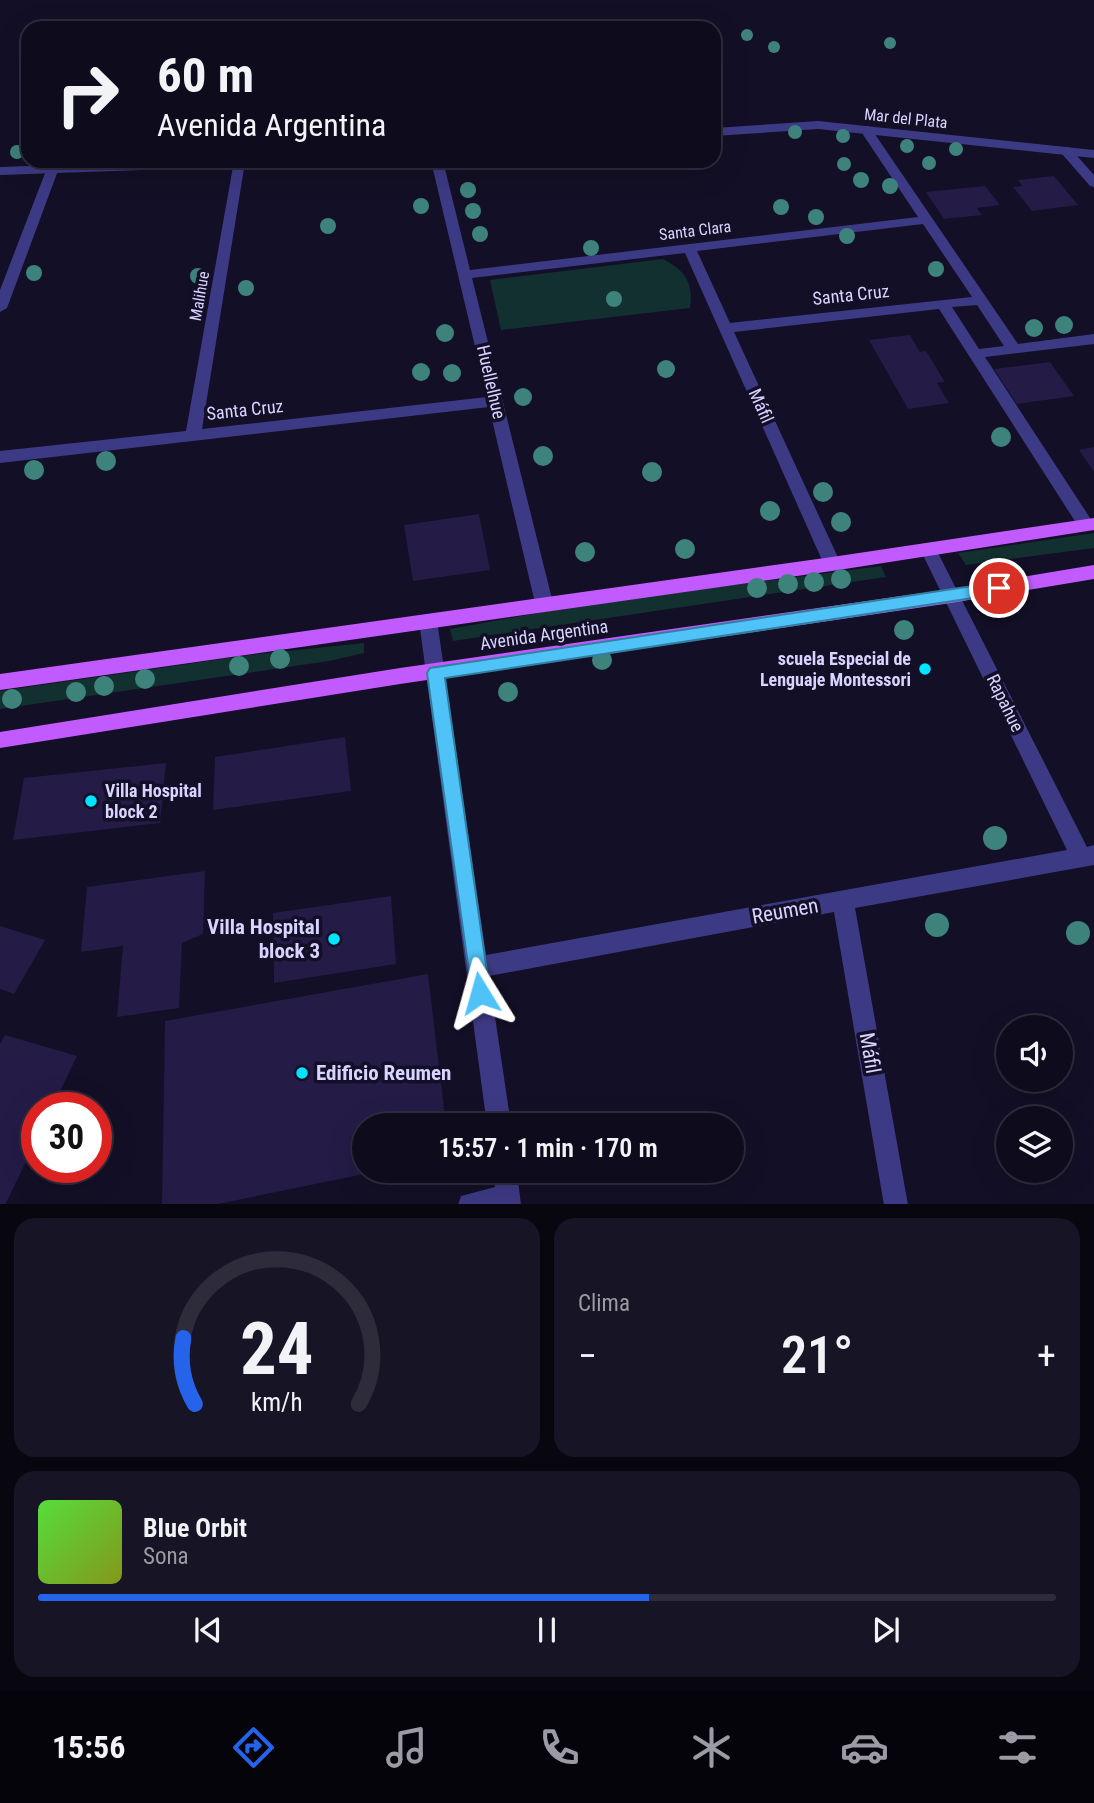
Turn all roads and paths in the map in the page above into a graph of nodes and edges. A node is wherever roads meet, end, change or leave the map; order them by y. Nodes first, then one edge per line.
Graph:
1 (866, 130) junction
2 (721, 132) edge
3 (1066, 151) junction
4 (1094, 154) edge
5 (52, 168) joint
6 (238, 168) edge
7 (439, 168) edge
8 (0, 171) edge
9 (1094, 183) edge
10 (927, 220) junction
11 (689, 248) junction
12 (466, 275) junction
13 (3, 291) edge
14 (981, 299) junction
15 (943, 304) junction
16 (0, 308) edge
17 (725, 328) junction
18 (1094, 339) edge
19 (1014, 349) junction
20 (975, 354) junction
21 (495, 401) junction
22 (193, 435) junction
23 (0, 457) edge
24 (1090, 525) edge
25 (928, 549) junction
26 (832, 564) junction
27 (1094, 572) edge
28 (951, 596) junction
29 (544, 603) junction
30 (428, 621) junction
31 (436, 673) junction
32 (0, 682) edge
33 (0, 740) edge
34 (1087, 856) edge
35 (844, 901) junction
36 (477, 967) junction
37 (497, 1113) edge
38 (507, 1183) edge
39 (509, 1201) edge
40 (480, 1204) edge
41 (896, 1204) edge

1 - 2 street, Mar del Plata
1 - 3 street, Mar del Plata
1 - 10 street
3 - 4 street, Mar del Plata
3 - 9 street
5 - 8 street
5 - 13 street
6 - 22 street, Malihue
7 - 12 street, Huellelhue
10 - 11 street, Santa Clara
10 - 14 street
11 - 12 street, Santa Clara
11 - 17 street, Máfil
12 - 21 street, Huellelhue
13 - 16 street
14 - 15 street, Santa Cruz
14 - 19 street
15 - 17 street, Santa Cruz
15 - 20 street
17 - 26 street, Máfil
18 - 19 street
19 - 20 street
20 - 24 street
21 - 22 street, Santa Cruz
21 - 29 street, Huellelhue
22 - 23 street, Santa Cruz
24 - 25 main road, Avenida Argentina
25 - 26 main road, Avenida Argentina
25 - 28 street, Rapahue
26 - 29 main road, Avenida Argentina
27 - 28 main road, Avenida Argentina
28 - 31 main road, Avenida Argentina
28 - 34 street, Rapahue
29 - 30 main road, Avenida Argentina
30 - 31 street
30 - 32 main road, Avenida Argentina
31 - 33 main road, Avenida Argentina
31 - 36 street
34 - 35 street, Reumen
35 - 36 street, Reumen
35 - 41 street, Máfil
36 - 37 street
38 - 39 street
39 - 40 street

